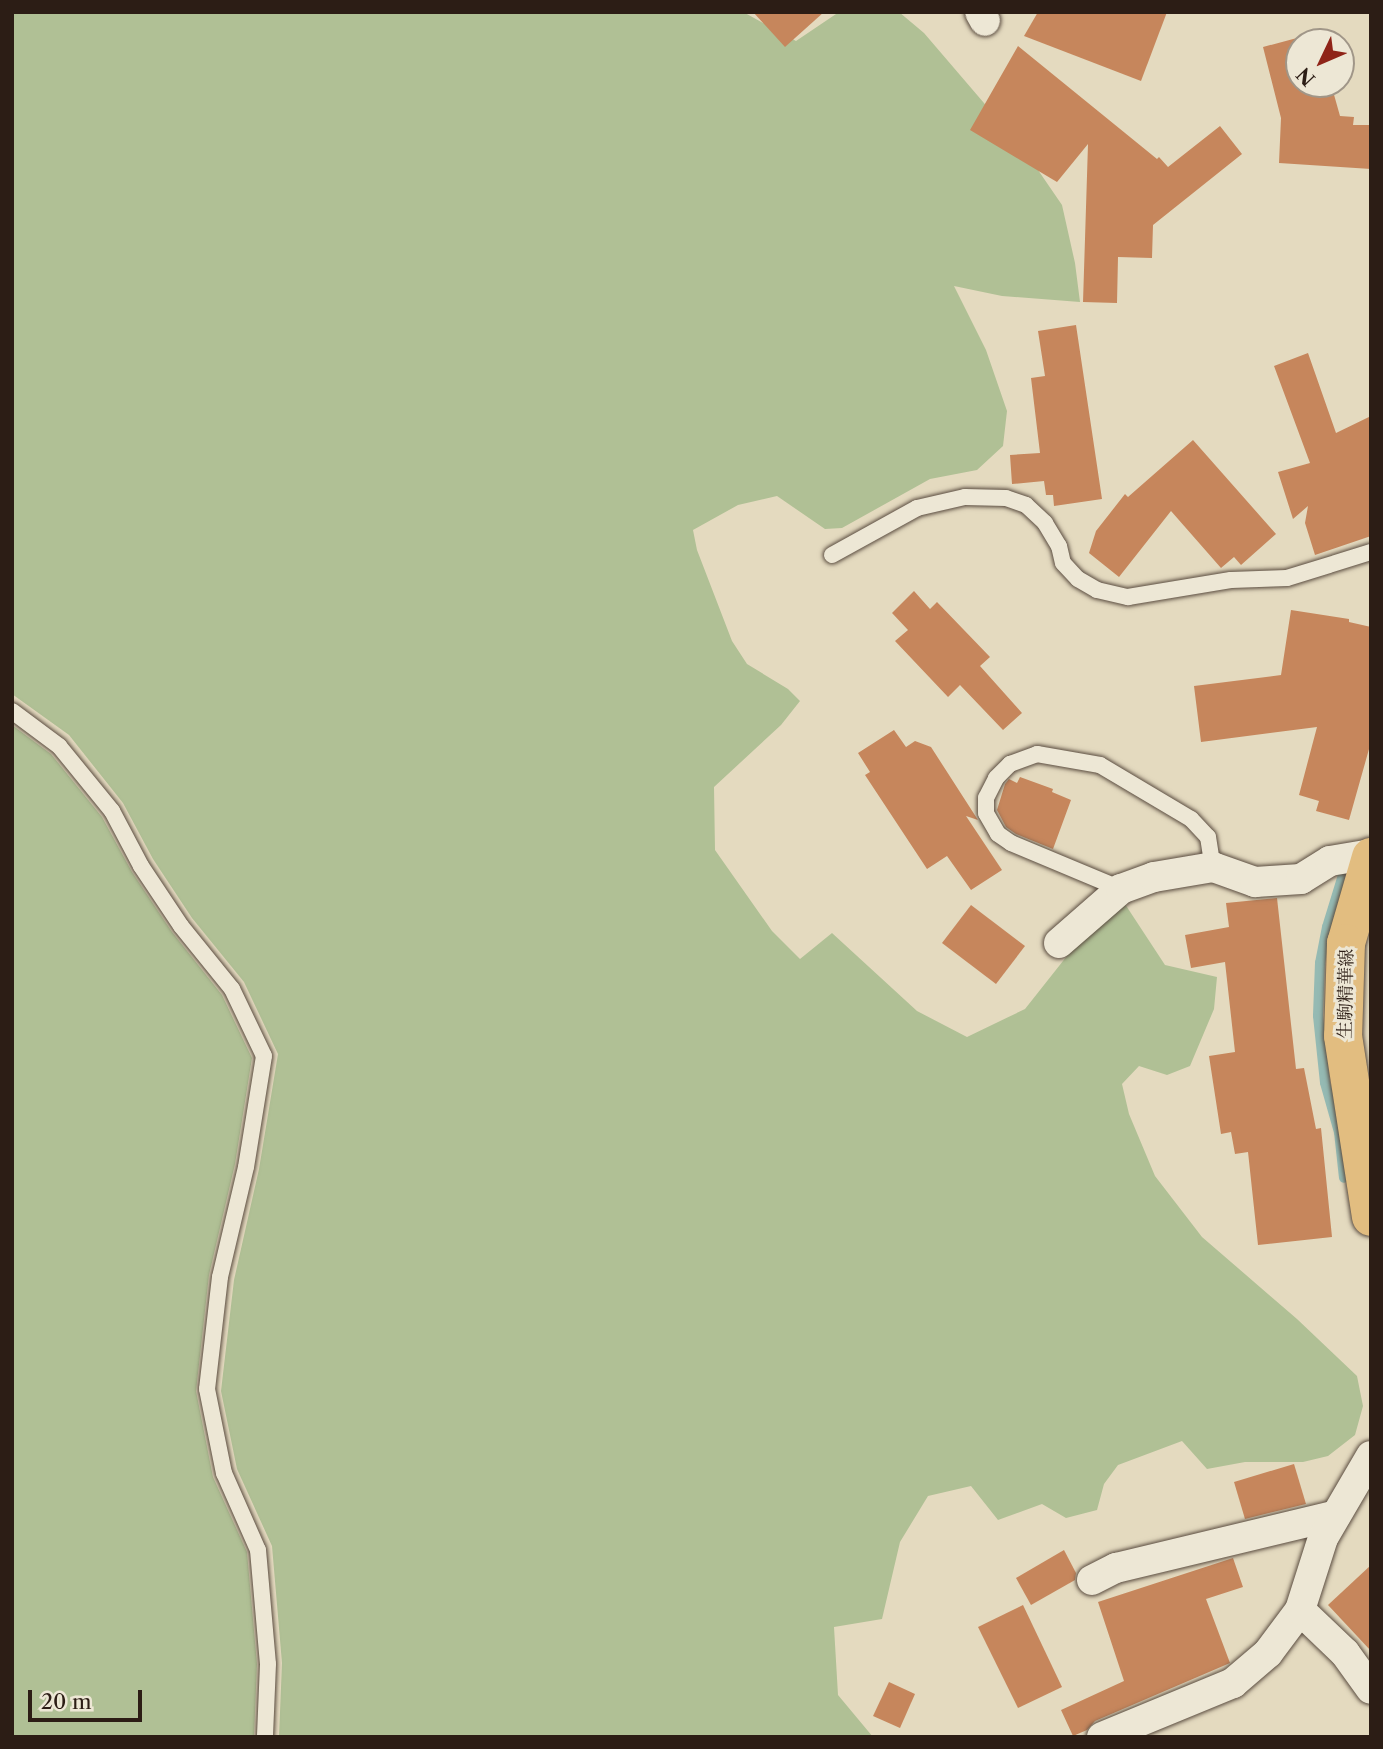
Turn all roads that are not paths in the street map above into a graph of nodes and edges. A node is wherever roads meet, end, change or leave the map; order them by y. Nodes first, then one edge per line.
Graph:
1 (1371, 552) edge
2 (832, 555) dead end
3 (12, 711) edge
4 (1371, 856) edge
5 (1213, 867) junction
6 (1121, 889) junction
7 (1059, 943) dead end
8 (1371, 1217) edge
9 (1371, 1456) edge
10 (1336, 1515) junction
11 (1092, 1580) dead end
12 (1300, 1610) junction
13 (1371, 1689) edge
14 (265, 1737) edge
15 (1101, 1737) edge

1 - 2 lane
3 - 14 lane
4 - 5 street
4 - 8 main road, 生駒精華線
5 - 6 street
5 - 6 lane
6 - 7 street
9 - 10 street
10 - 11 street
10 - 12 street
12 - 13 street
12 - 15 street

